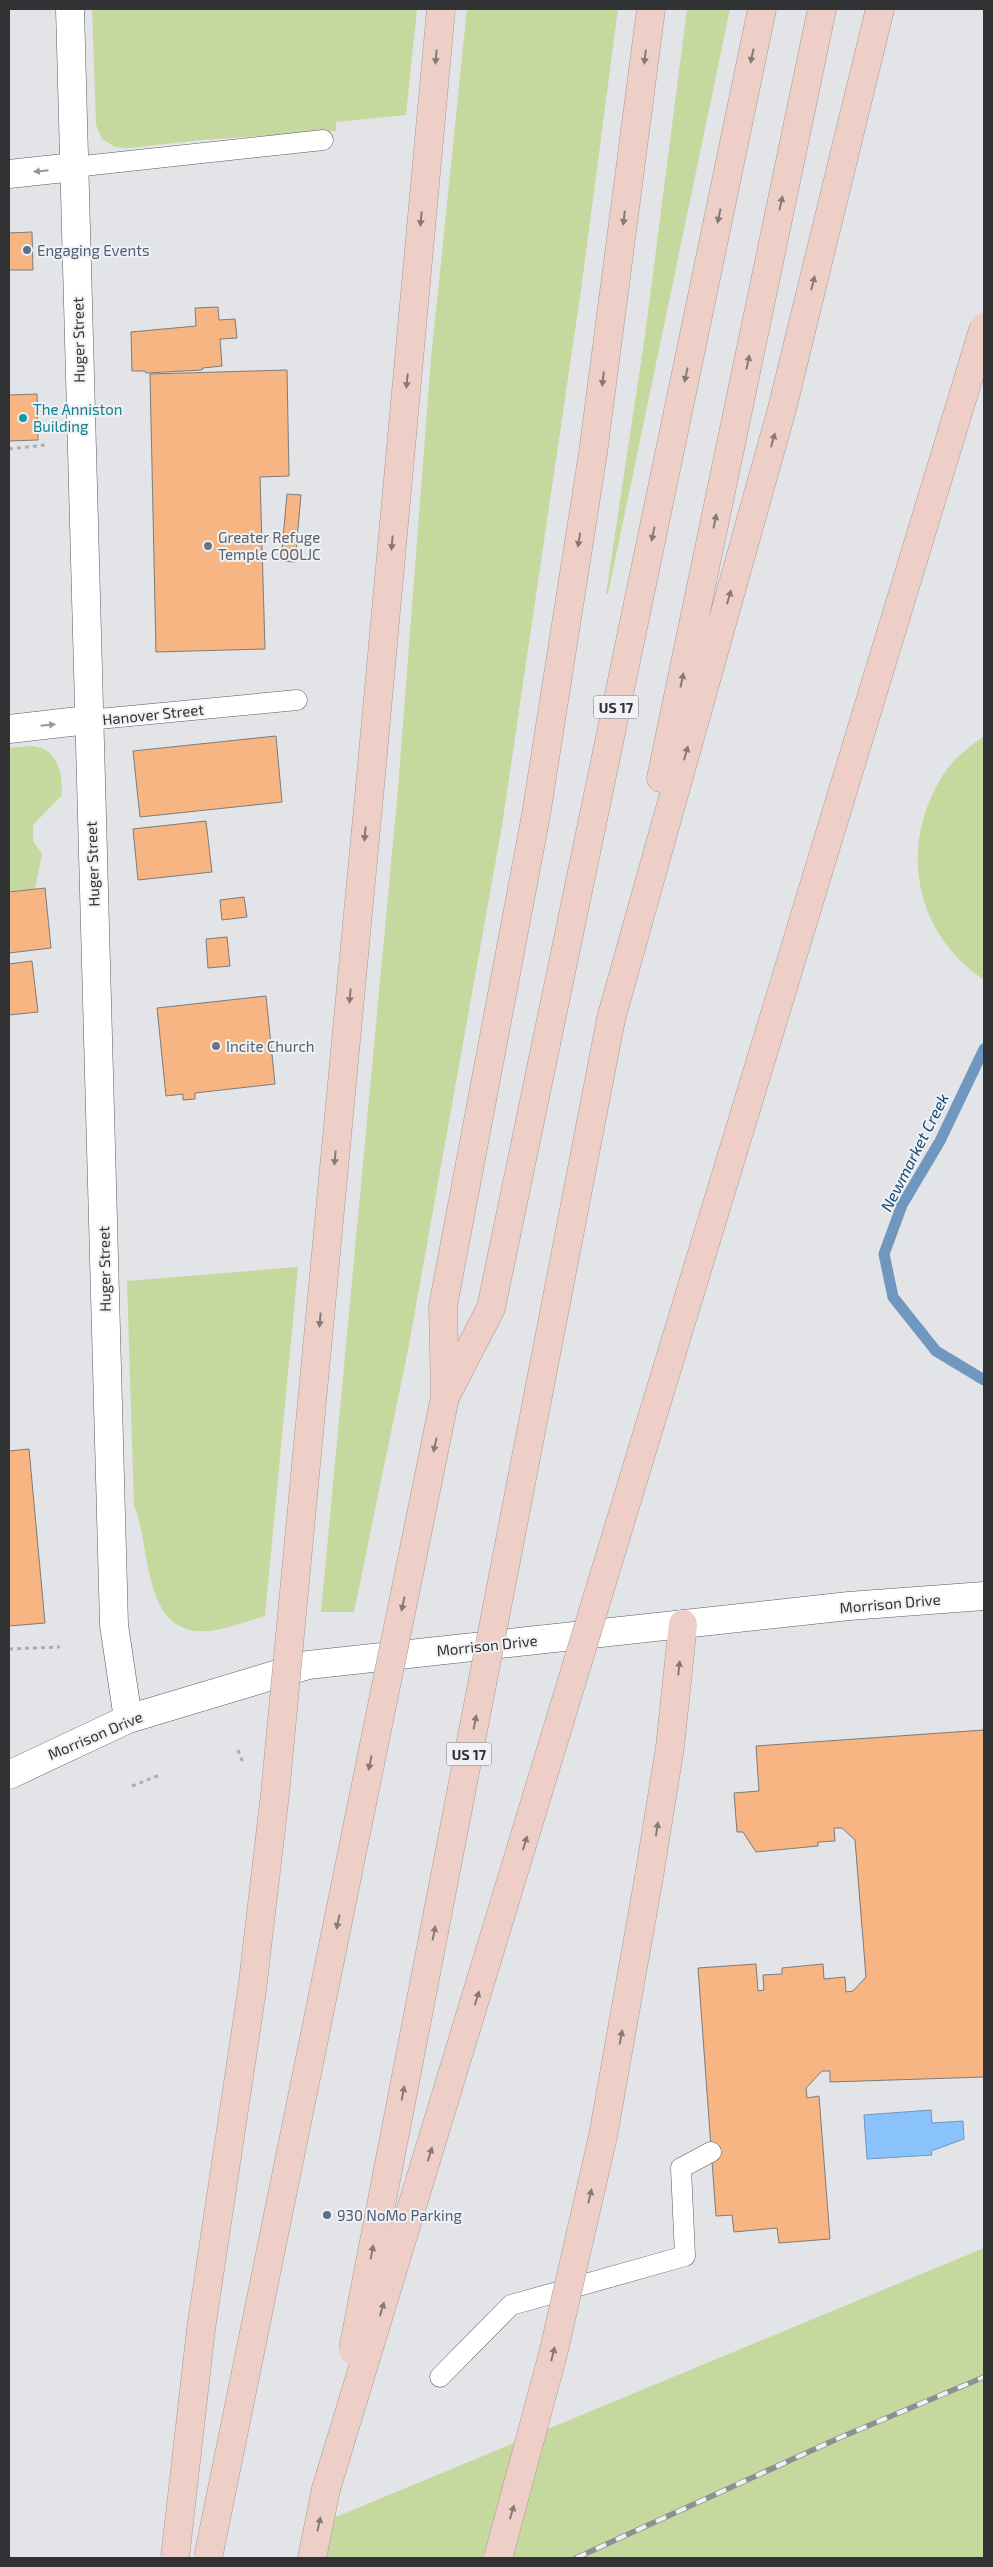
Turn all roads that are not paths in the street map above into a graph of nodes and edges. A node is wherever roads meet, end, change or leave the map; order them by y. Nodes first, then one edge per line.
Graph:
1 (70, 9) edge
2 (441, 9) edge
3 (651, 9) edge
4 (762, 9) edge
5 (822, 9) edge
6 (880, 9) edge
7 (323, 140) dead end
8 (74, 167) junction
9 (9, 174) edge
10 (984, 327) edge
11 (296, 700) dead end
12 (88, 720) junction
13 (9, 729) edge
14 (611, 1019) junction
15 (445, 1397) junction
16 (984, 1596) edge
17 (683, 1624) junction
18 (128, 1719) junction
19 (9, 1775) edge
20 (711, 2152) dead end
21 (440, 2377) dead end
22 (326, 2489) junction
23 (175, 2558) edge
24 (208, 2558) edge
25 (312, 2558) edge
26 (498, 2558) edge

1 - 8 street, Huger Street
2 -> 23 highway, bridge
3 -> 15 highway
4 -> 15 highway, US 17
14 -> 5 highway, US 17
14 -> 6 highway
7 - 8 lane
8 -> 9 street
8 - 12 street, Huger Street
22 -> 10 highway, bridge
11 - 12 lane, Hanover Street
13 -> 12 street, Hanover Street
12 - 18 street, Huger Street
22 -> 14 highway, US 17, bridge
15 -> 24 highway, US 17, bridge
16 - 17 street, Morrison Drive
17 - 18 street, Morrison Drive
26 -> 17 highway, bridge
18 - 19 street, Morrison Drive
20 - 21 lane
25 -> 22 highway, US 17

